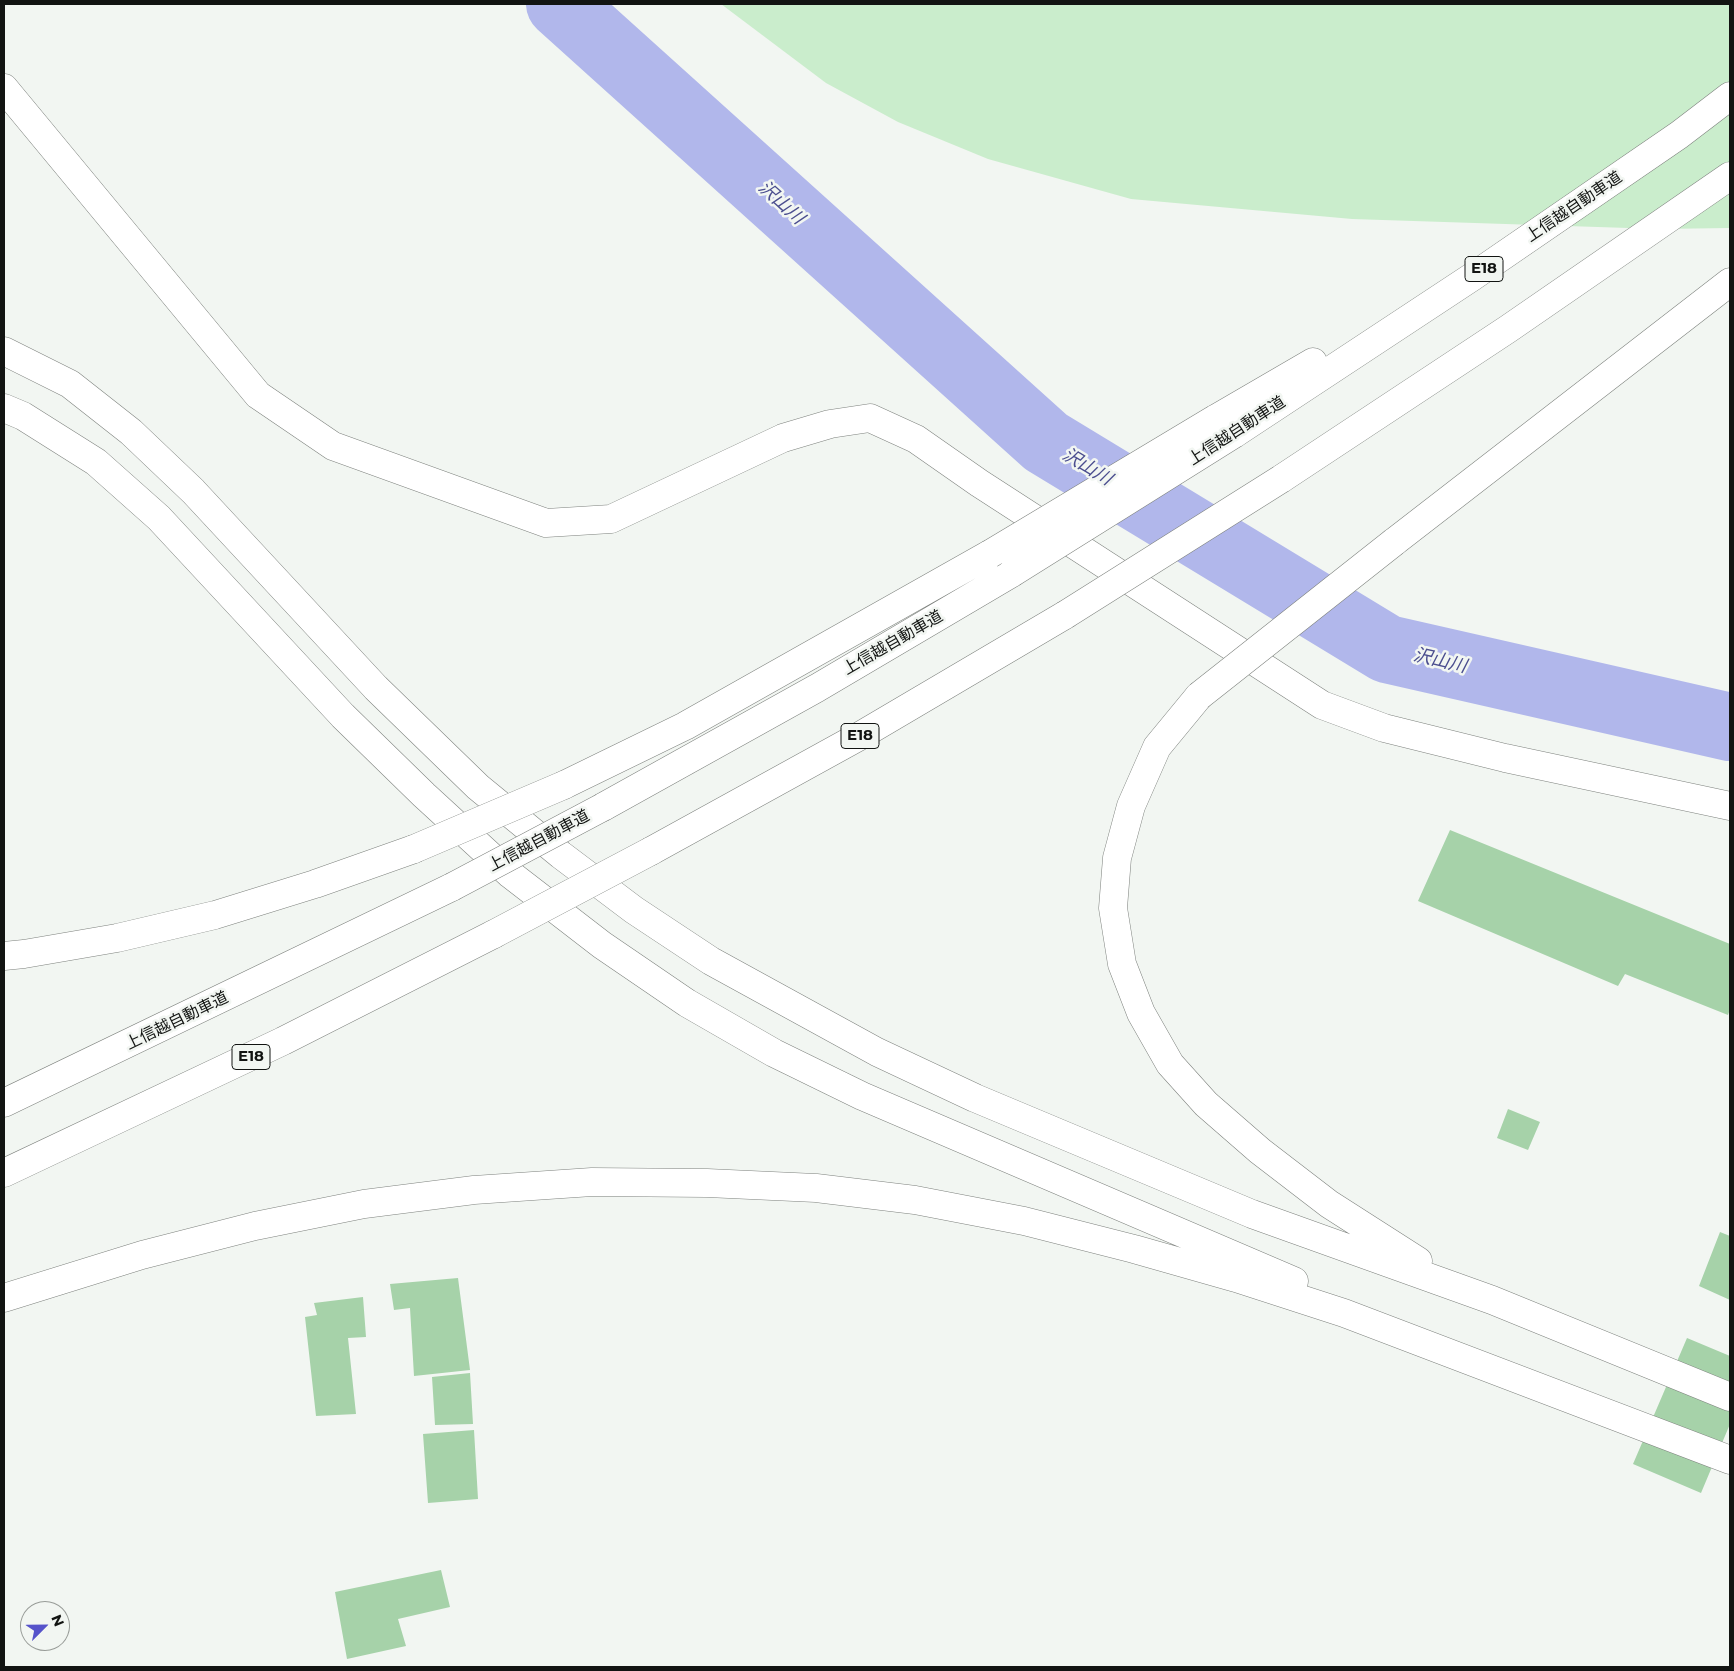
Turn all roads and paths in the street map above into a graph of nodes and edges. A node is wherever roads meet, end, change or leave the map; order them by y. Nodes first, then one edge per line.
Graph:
1 (4, 88) edge
2 (1730, 96) edge
3 (1730, 176) edge
4 (1730, 282) edge
5 (4, 351) edge
6 (4, 408) edge
7 (1225, 427) junction
8 (1730, 806) edge
9 (4, 956) edge
10 (4, 1103) edge
11 (4, 1173) edge
12 (4, 1298) edge
13 (1492, 1300) junction
14 (1471, 1359) junction
15 (1730, 1397) edge
16 (1730, 1460) edge

1 - 8 main road
2 - 7 main road, 上信越自動車道 / E18
3 - 11 main road, E18, bridge
4 - 13 main road, bridge
5 - 13 main road
6 - 14 main road
7 - 9 main road, bridge
7 - 10 main road, 上信越自動車道 / E18, bridge
12 - 14 main road
13 - 15 main road
14 - 16 main road

